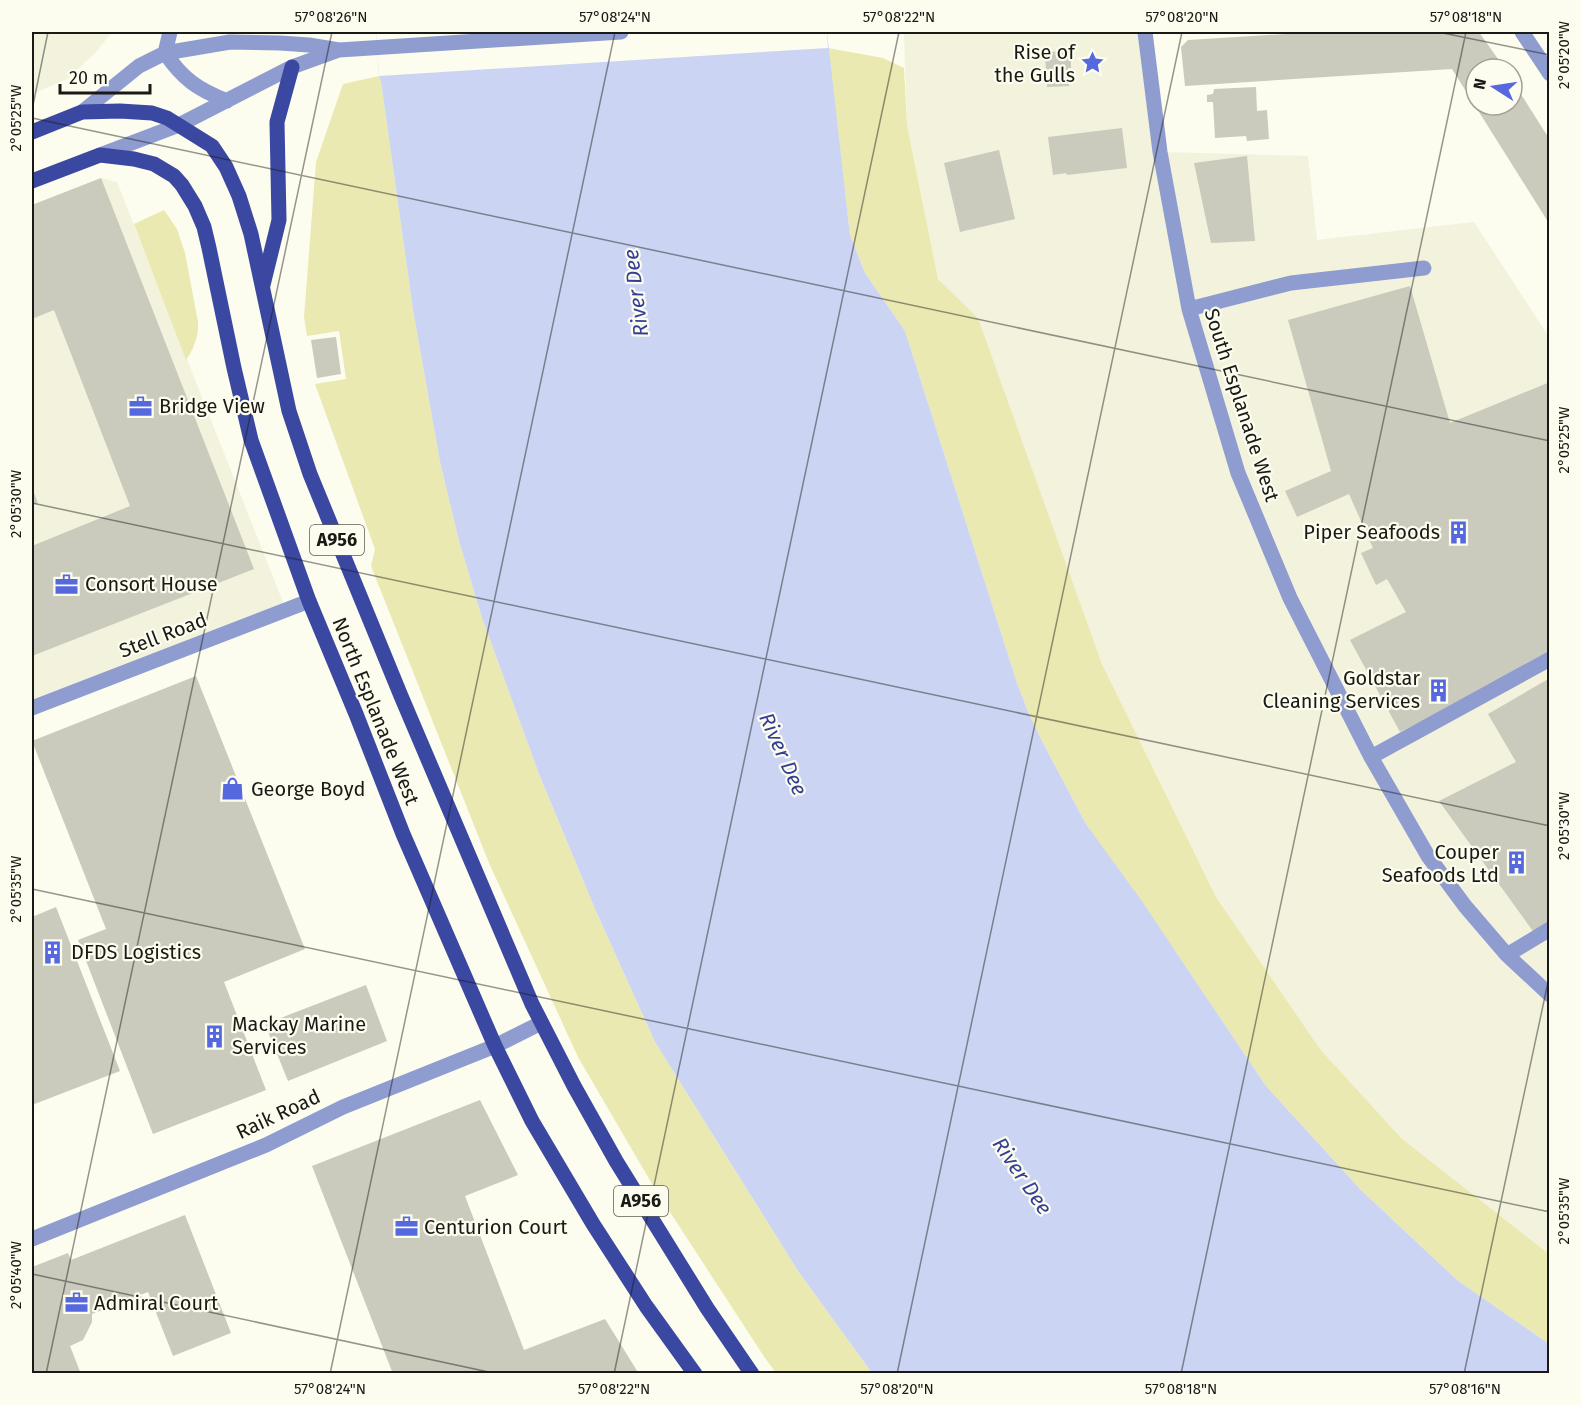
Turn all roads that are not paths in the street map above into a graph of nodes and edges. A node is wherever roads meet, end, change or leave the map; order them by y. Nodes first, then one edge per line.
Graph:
1 (170, 32) edge
2 (621, 32) edge
3 (1145, 32) edge
4 (1522, 32) edge
5 (228, 37) edge
6 (339, 50) junction
7 (165, 53) junction
8 (292, 67) junction
9 (1550, 74) edge
10 (227, 101) junction
11 (81, 112) junction
12 (179, 125) junction
13 (32, 132) edge
14 (100, 155) junction
15 (32, 181) edge
16 (1424, 268) dead end
17 (262, 290) junction
18 (1189, 309) junction
19 (309, 601) junction
20 (1550, 659) edge
21 (32, 708) edge
22 (1371, 758) junction
23 (1550, 928) edge
24 (1507, 955) junction
25 (1550, 995) edge
26 (541, 1023) junction
27 (495, 1046) junction
28 (32, 1239) edge
29 (695, 1374) edge
30 (752, 1374) edge

1 - 7 street
2 - 6 street
3 - 18 street, South Esplanade West
4 - 9 street
5 - 6 street
5 - 7 street
6 - 8 street
7 - 10 street
7 - 11 street
8 - 10 street
8 - 17 main road
10 - 12 street
11 - 12 main road, North Esplanade West / A956
11 - 13 main road, A956
12 - 14 street
12 - 17 main road, North Esplanade West / A956
14 - 15 main road, A956
14 - 19 main road, North Esplanade West / A956
16 - 18 street
17 - 26 main road, North Esplanade West / A956
18 - 22 street, South Esplanade West
19 - 21 street, Stell Road
19 - 27 main road, North Esplanade West / A956
20 - 22 street
22 - 24 street, South Esplanade West
23 - 24 street
24 - 25 street, South Esplanade West
26 - 27 street, Raik Road
26 - 30 main road, North Esplanade West / A956
27 - 28 street, Raik Road
27 - 29 main road, North Esplanade West / A956

